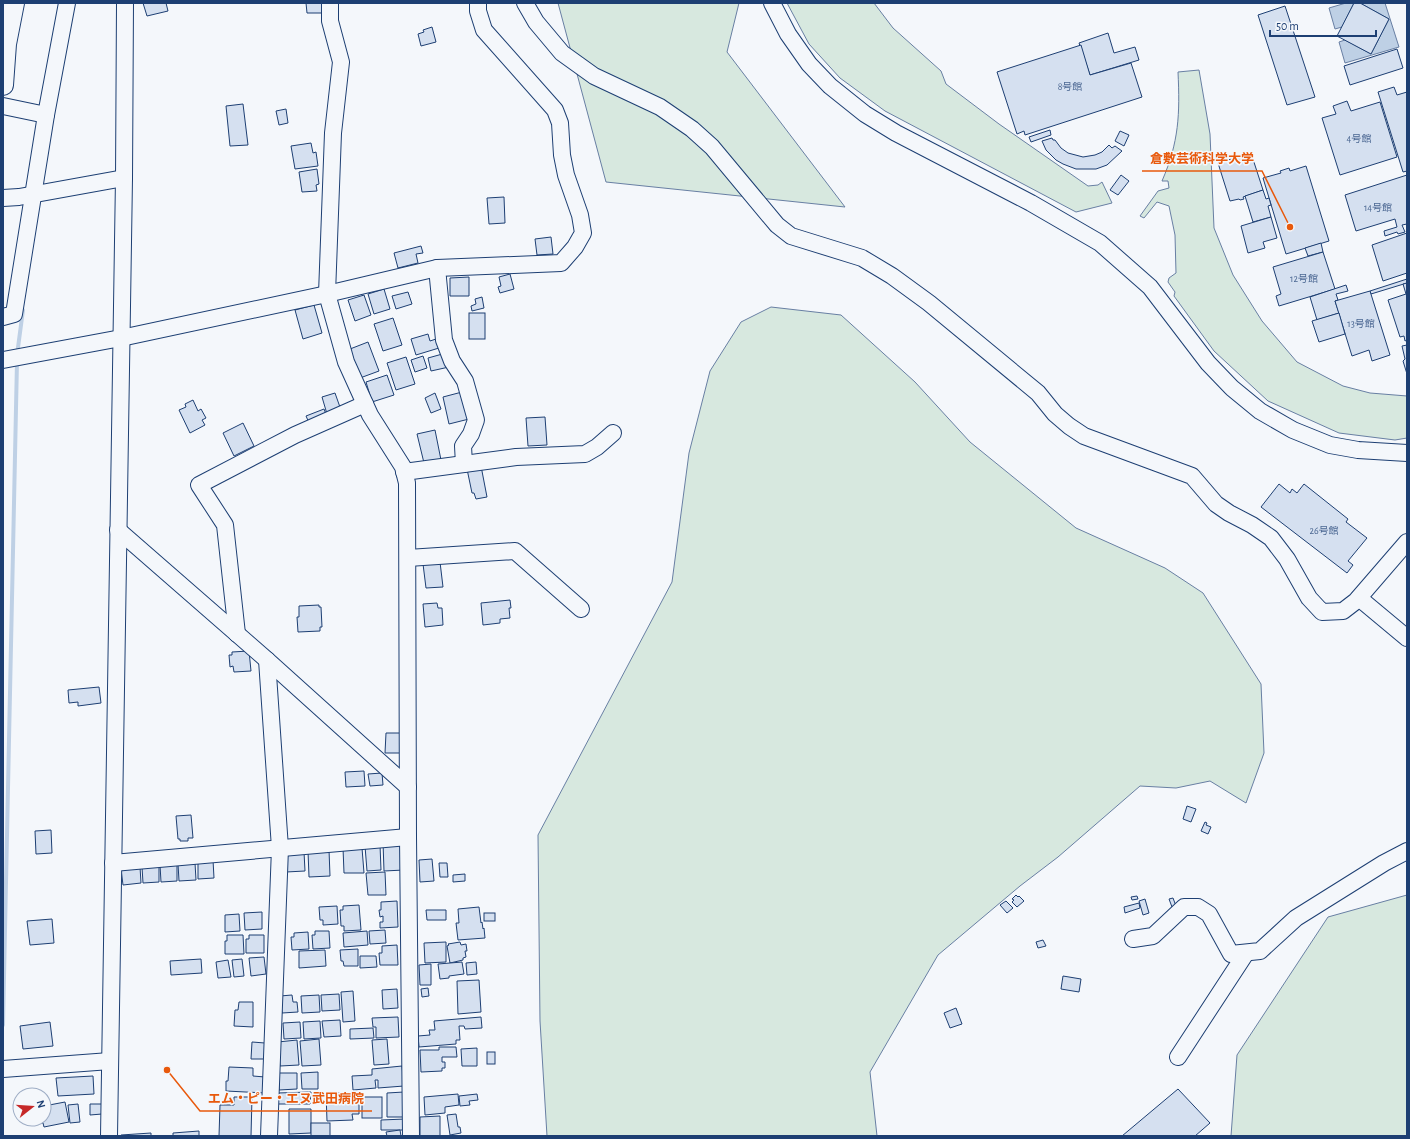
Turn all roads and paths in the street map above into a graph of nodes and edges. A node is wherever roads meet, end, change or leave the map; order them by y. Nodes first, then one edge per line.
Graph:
1 (14, 3) edge
2 (66, 3) edge
3 (125, 3) edge
4 (330, 3) edge
5 (478, 3) edge
6 (525, 3) edge
7 (772, 3) edge
8 (3, 85) edge
9 (3, 106) edge
10 (46, 115) junction
11 (124, 178) junction
12 (33, 194) junction
13 (3, 198) edge
14 (437, 268) junction
15 (327, 294) junction
16 (3, 317) edge
17 (121, 338) junction
18 (3, 360) edge
19 (365, 404) junction
20 (613, 433) dead end
21 (1407, 453) edge
22 (464, 464) junction
23 (404, 472) junction
24 (118, 530) junction
25 (1407, 542) edge
26 (408, 558) junction
27 (1359, 598) junction
28 (581, 609) dead end
29 (236, 634) junction
30 (1407, 638) edge
31 (267, 660) junction
32 (408, 787) junction
33 (408, 837) junction
34 (280, 848) junction
35 (1407, 851) edge
36 (113, 863) junction
37 (1133, 939) dead end
38 (1246, 953) junction
39 (1178, 1057) dead end
40 (110, 1060) junction
41 (3, 1069) edge
42 (109, 1136) edge
43 (269, 1136) edge
44 (411, 1136) edge

1 - 8 main road
2 - 10 street
3 - 11 street
4 - 15 street
5 - 14 street
6 - 27 street
7 - 21 street
9 - 10 street
10 - 12 street
11 - 12 street
11 - 17 street
12 - 13 street
12 - 16 street
14 - 15 street
14 - 22 street
15 - 17 street
15 - 19 street
17 - 18 street
17 - 24 street
19 - 23 street
19 - 29 street
20 - 22 street
22 - 23 street
23 - 26 street
24 - 29 street
24 - 36 street
25 - 27 street
26 - 28 street
26 - 32 street
27 - 30 street
29 - 31 street
31 - 32 street
31 - 34 street
32 - 33 street
33 - 34 street
33 - 44 street
34 - 36 street
34 - 43 street
35 - 38 street
36 - 40 street
37 - 38 street
38 - 39 street
40 - 41 street
40 - 42 street

